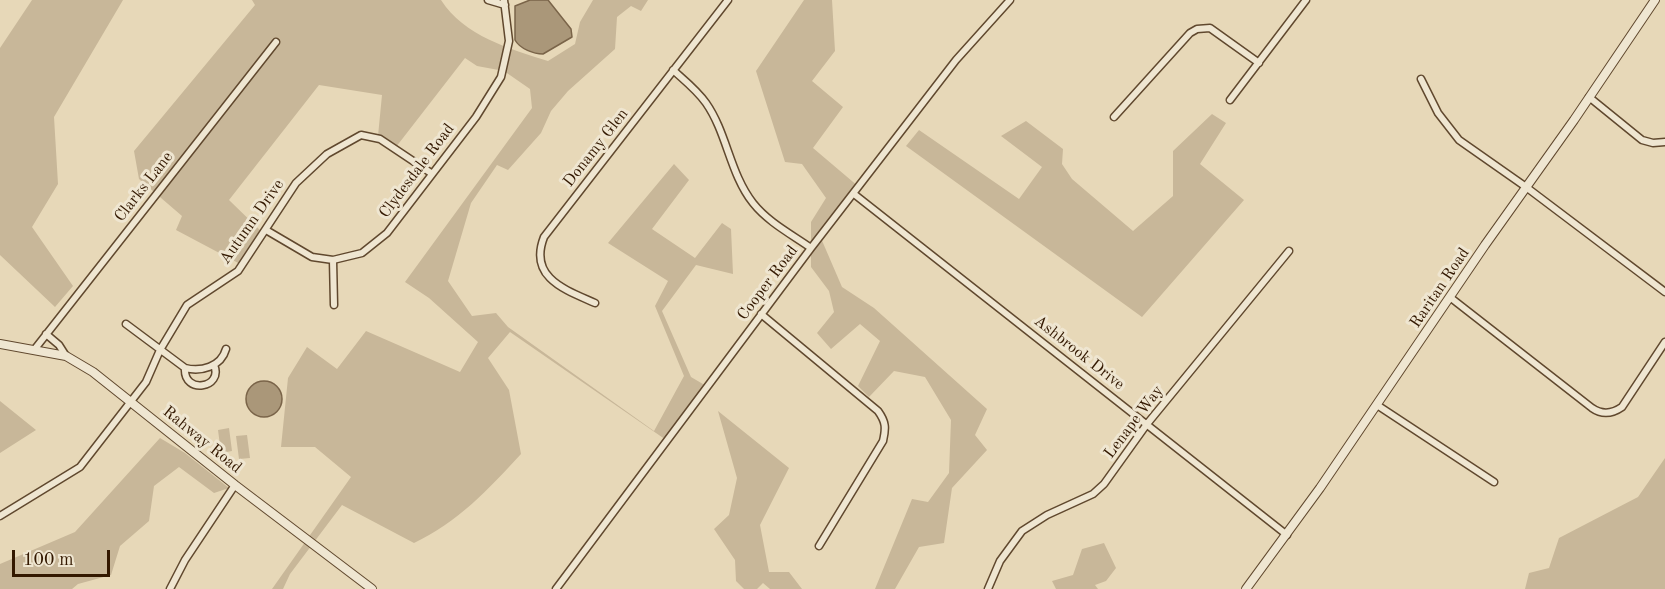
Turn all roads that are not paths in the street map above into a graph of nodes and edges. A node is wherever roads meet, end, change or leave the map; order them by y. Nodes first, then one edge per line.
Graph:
1 (488, 0) edge
2 (728, 0) edge
3 (1010, 0) edge
4 (1306, 0) edge
5 (1655, 0) edge
6 (504, 3) edge
7 (276, 42) dead end
8 (1259, 63) junction
9 (673, 70) junction
10 (1421, 79) dead end
11 (1589, 97) junction
12 (1230, 100) dead end
13 (1114, 117) dead end
14 (1665, 142) edge
15 (431, 173) junction
16 (1526, 187) junction
17 (854, 194) junction
18 (266, 230) junction
19 (812, 248) junction
20 (1289, 251) dead end
21 (333, 260) junction
22 (1665, 292) edge
23 (1451, 298) junction
24 (595, 303) dead end
25 (334, 305) dead end
26 (761, 314) junction
27 (126, 324) dead end
28 (45, 334) junction
29 (1665, 342) edge
30 (0, 344) edge
31 (226, 349) dead end
32 (34, 350) junction
33 (160, 350) junction
34 (66, 356) junction
35 (214, 365) junction
36 (185, 368) junction
37 (133, 402) junction
38 (1377, 405) junction
39 (1147, 424) junction
40 (1494, 482) dead end
41 (235, 485) junction
42 (0, 516) edge
43 (1287, 535) junction
44 (819, 546) dead end
45 (170, 589) edge
46 (372, 589) edge
47 (556, 589) edge
48 (988, 589) edge
49 (1246, 589) edge

1 - 6 street
2 - 9 street, Donamy Glen
3 - 17 street, Cooper Road
4 - 8 street
5 - 11 street, Raritan Road
6 - 15 street, Clydesdale Road
7 - 28 street, Clarks Lane
8 - 12 street
8 - 13 street
9 - 19 street
9 - 24 street, Donamy Glen
10 - 16 street
11 - 14 street
11 - 16 street, Raritan Road
15 - 18 street, Autumn Drive
15 - 21 street, Clydesdale Road
16 - 22 street
16 - 23 street, Raritan Road
17 - 19 street, Cooper Road
17 - 39 street, Ashbrook Drive
18 - 21 street, Clydesdale Road
18 - 33 street, Autumn Drive
19 - 26 street, Cooper Road
20 - 39 street, Lenape Way
21 - 25 street
23 - 29 street
23 - 38 street, Raritan Road
26 - 44 street
26 - 47 street, Cooper Road
27 - 33 street
28 - 32 street, Clarks Lane
28 - 34 street
30 - 32 street, Rahway Road
31 - 35 street
32 - 34 street, Rahway Road
33 - 36 street
33 - 37 street, Autumn Drive
34 - 37 street, Rahway Road
35 - 36 street
35 - 36 street
37 - 41 street, Rahway Road
37 - 42 street, Autumn Drive
38 - 40 street
38 - 43 street, Raritan Road
39 - 43 street, Ashbrook Drive
39 - 48 street, Lenape Way
41 - 45 street
41 - 46 street, Rahway Road
43 - 49 street, Raritan Road

